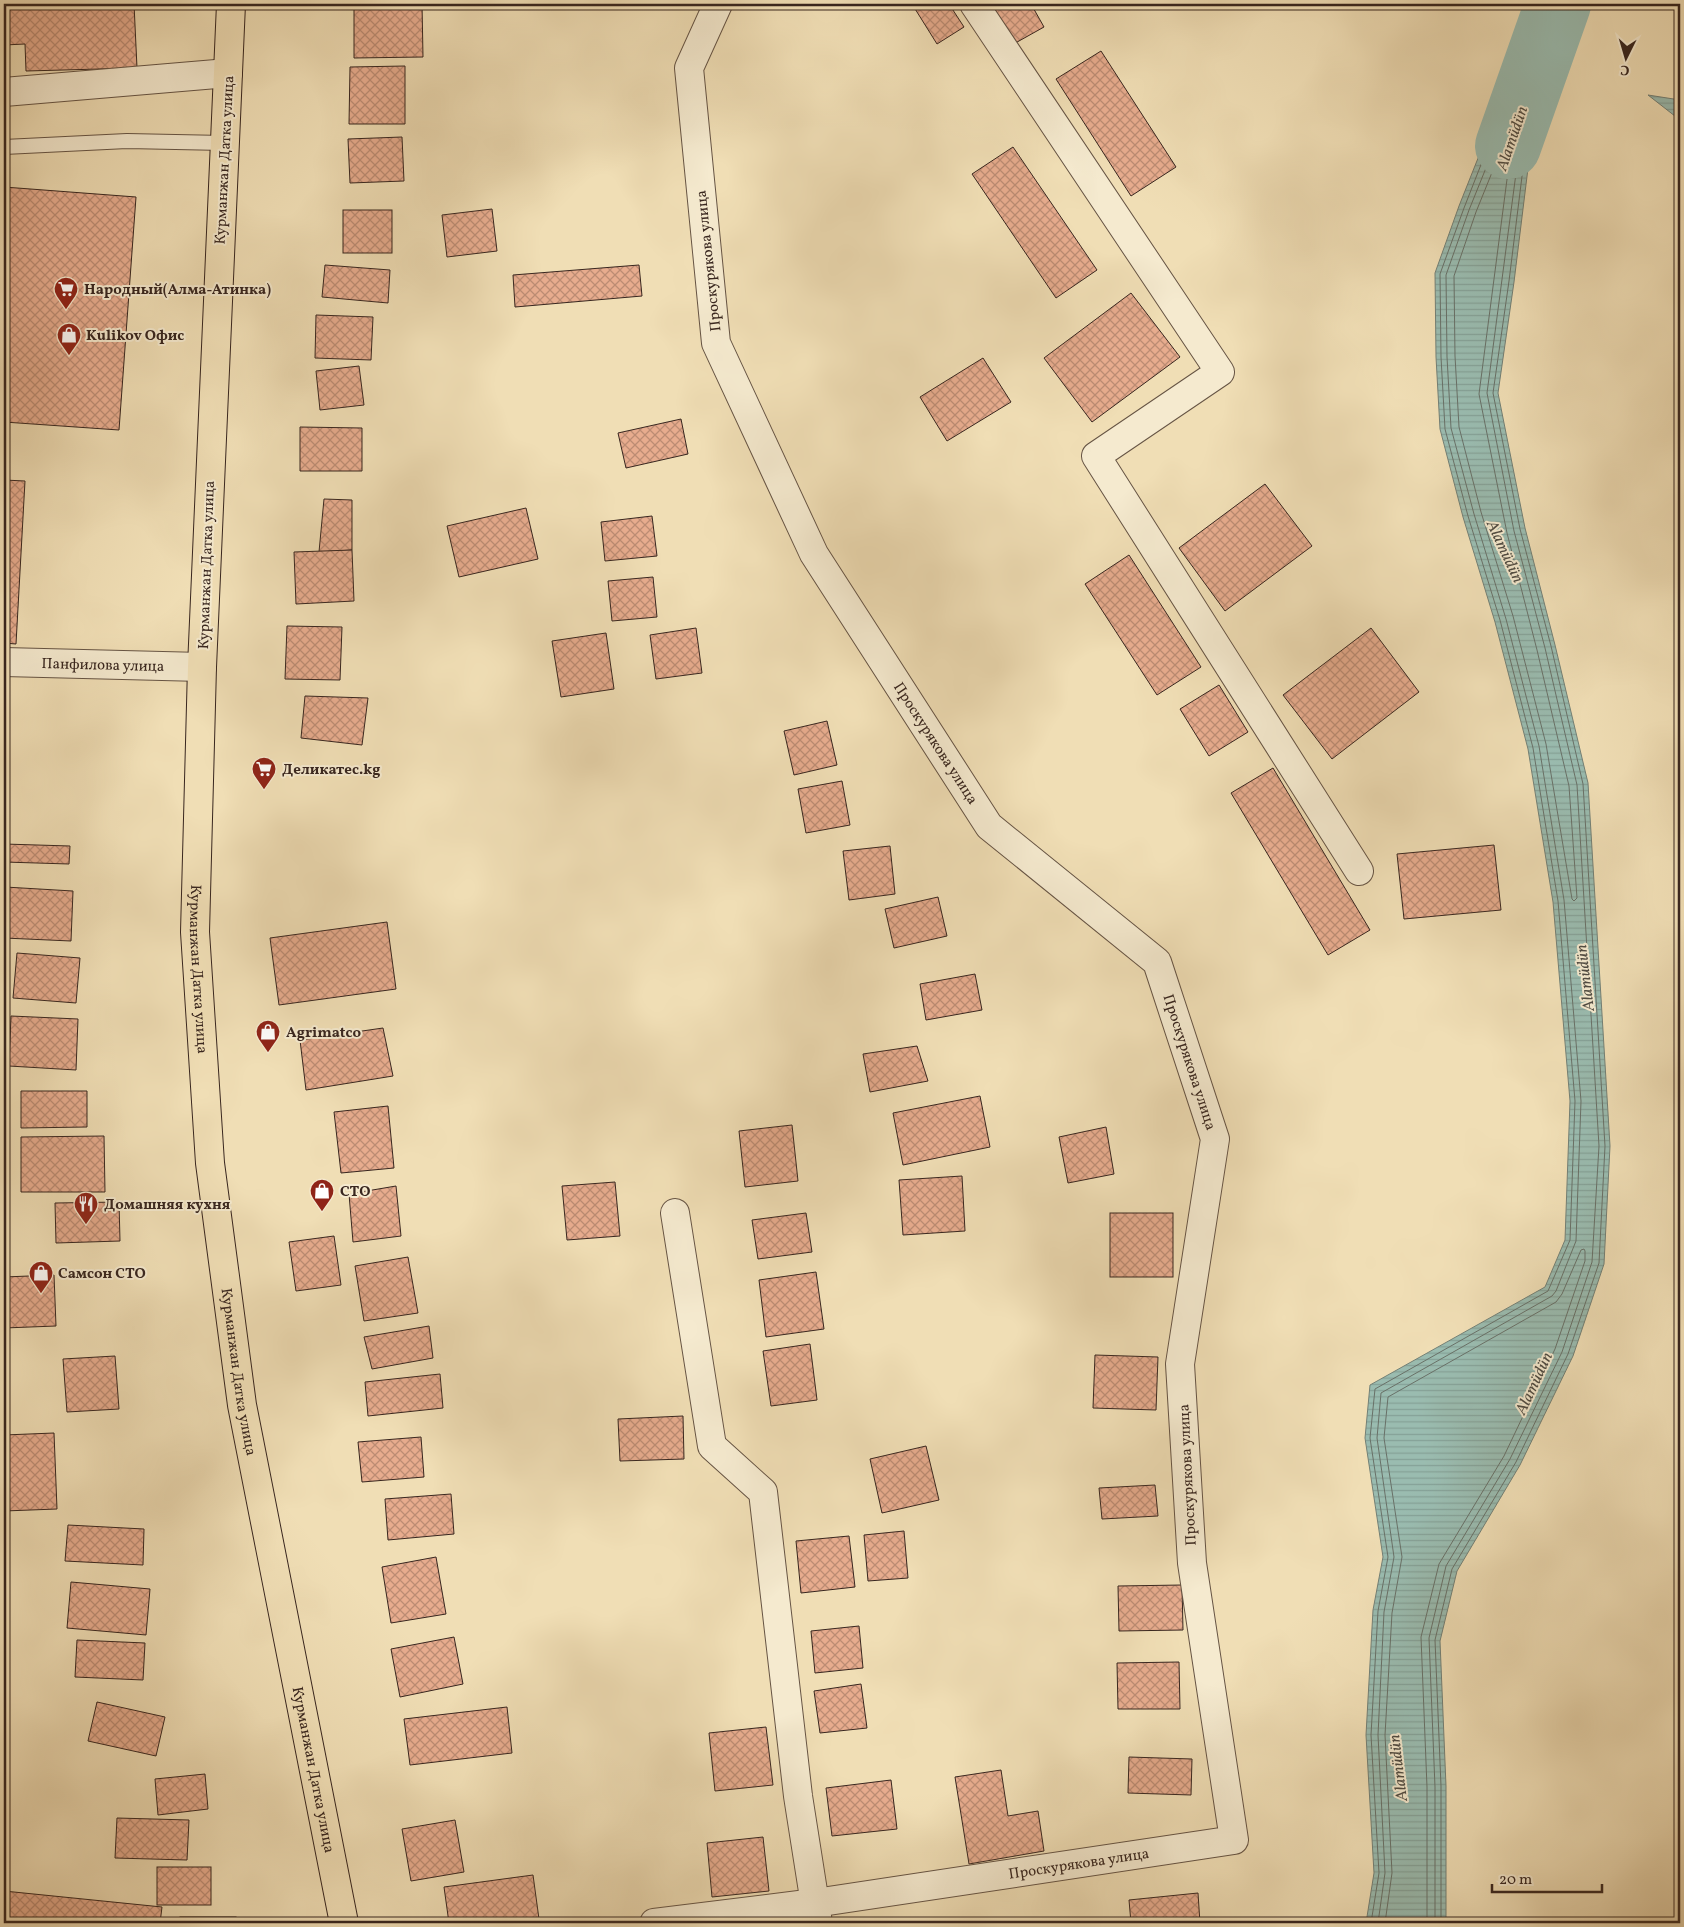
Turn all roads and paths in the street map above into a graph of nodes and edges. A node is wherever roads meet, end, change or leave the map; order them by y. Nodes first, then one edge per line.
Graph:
1 (231, 4) edge
2 (718, 4) edge
3 (974, 4) edge
4 (228, 73) junction
5 (4, 92) edge
6 (224, 143) junction
7 (4, 147) edge
8 (4, 662) edge
9 (202, 667) junction
10 (1359, 871) dead end
11 (674, 1213) dead end
12 (816, 1913) edge
13 (344, 1923) edge
14 (654, 1923) edge

1 - 4 main road, Курманжан Датка улица
2 - 12 street, Проскурякова улица
3 - 10 street
4 - 5 street
4 - 6 main road, Курманжан Датка улица
6 - 7 lane
6 - 9 main road, Курманжан Датка улица
8 - 9 street, Панфилова улица
9 - 13 main road, Курманжан Датка улица
11 - 12 street
12 - 14 street, Проскурякова улица

